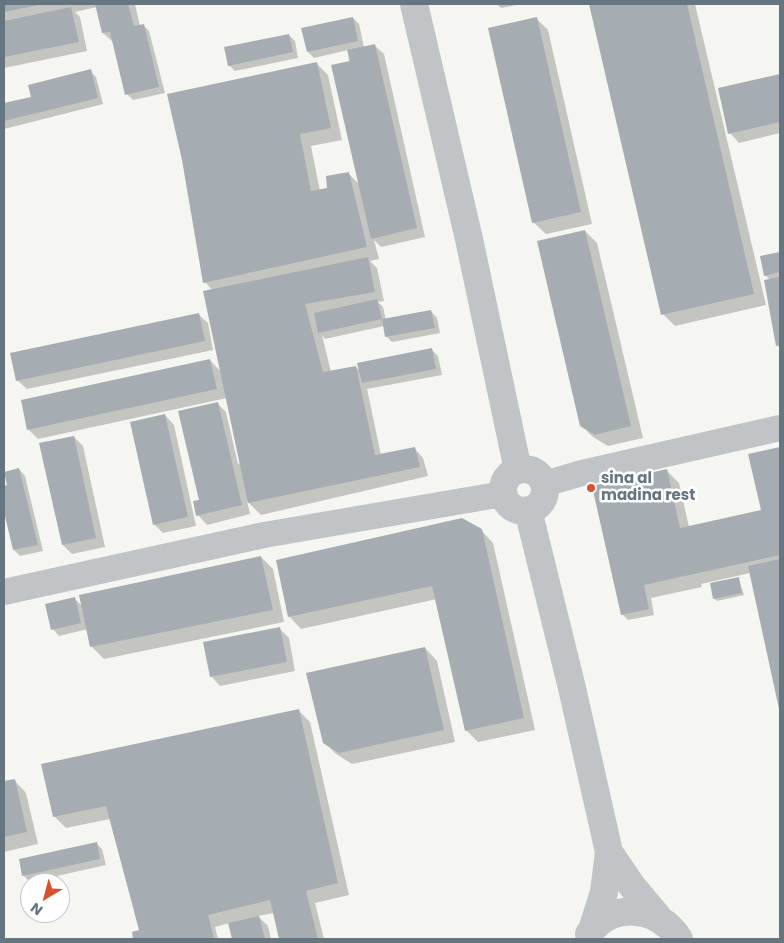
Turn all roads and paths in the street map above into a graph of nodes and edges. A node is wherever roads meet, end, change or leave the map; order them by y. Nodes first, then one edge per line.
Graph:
1 (414, 4) edge
2 (780, 428) edge
3 (518, 470) junction
4 (544, 484) junction
5 (503, 494) junction
6 (528, 510) junction
7 (4, 592) edge
8 (609, 852) junction
9 (658, 917) junction
10 (589, 935) edge
11 (679, 939) edge

1 - 3 street
2 - 4 street
3 - 4 street
3 - 5 street
4 - 6 street
5 - 6 street
5 - 7 street
6 - 8 street
8 - 9 street
8 - 10 street
9 - 10 street
9 - 11 street

